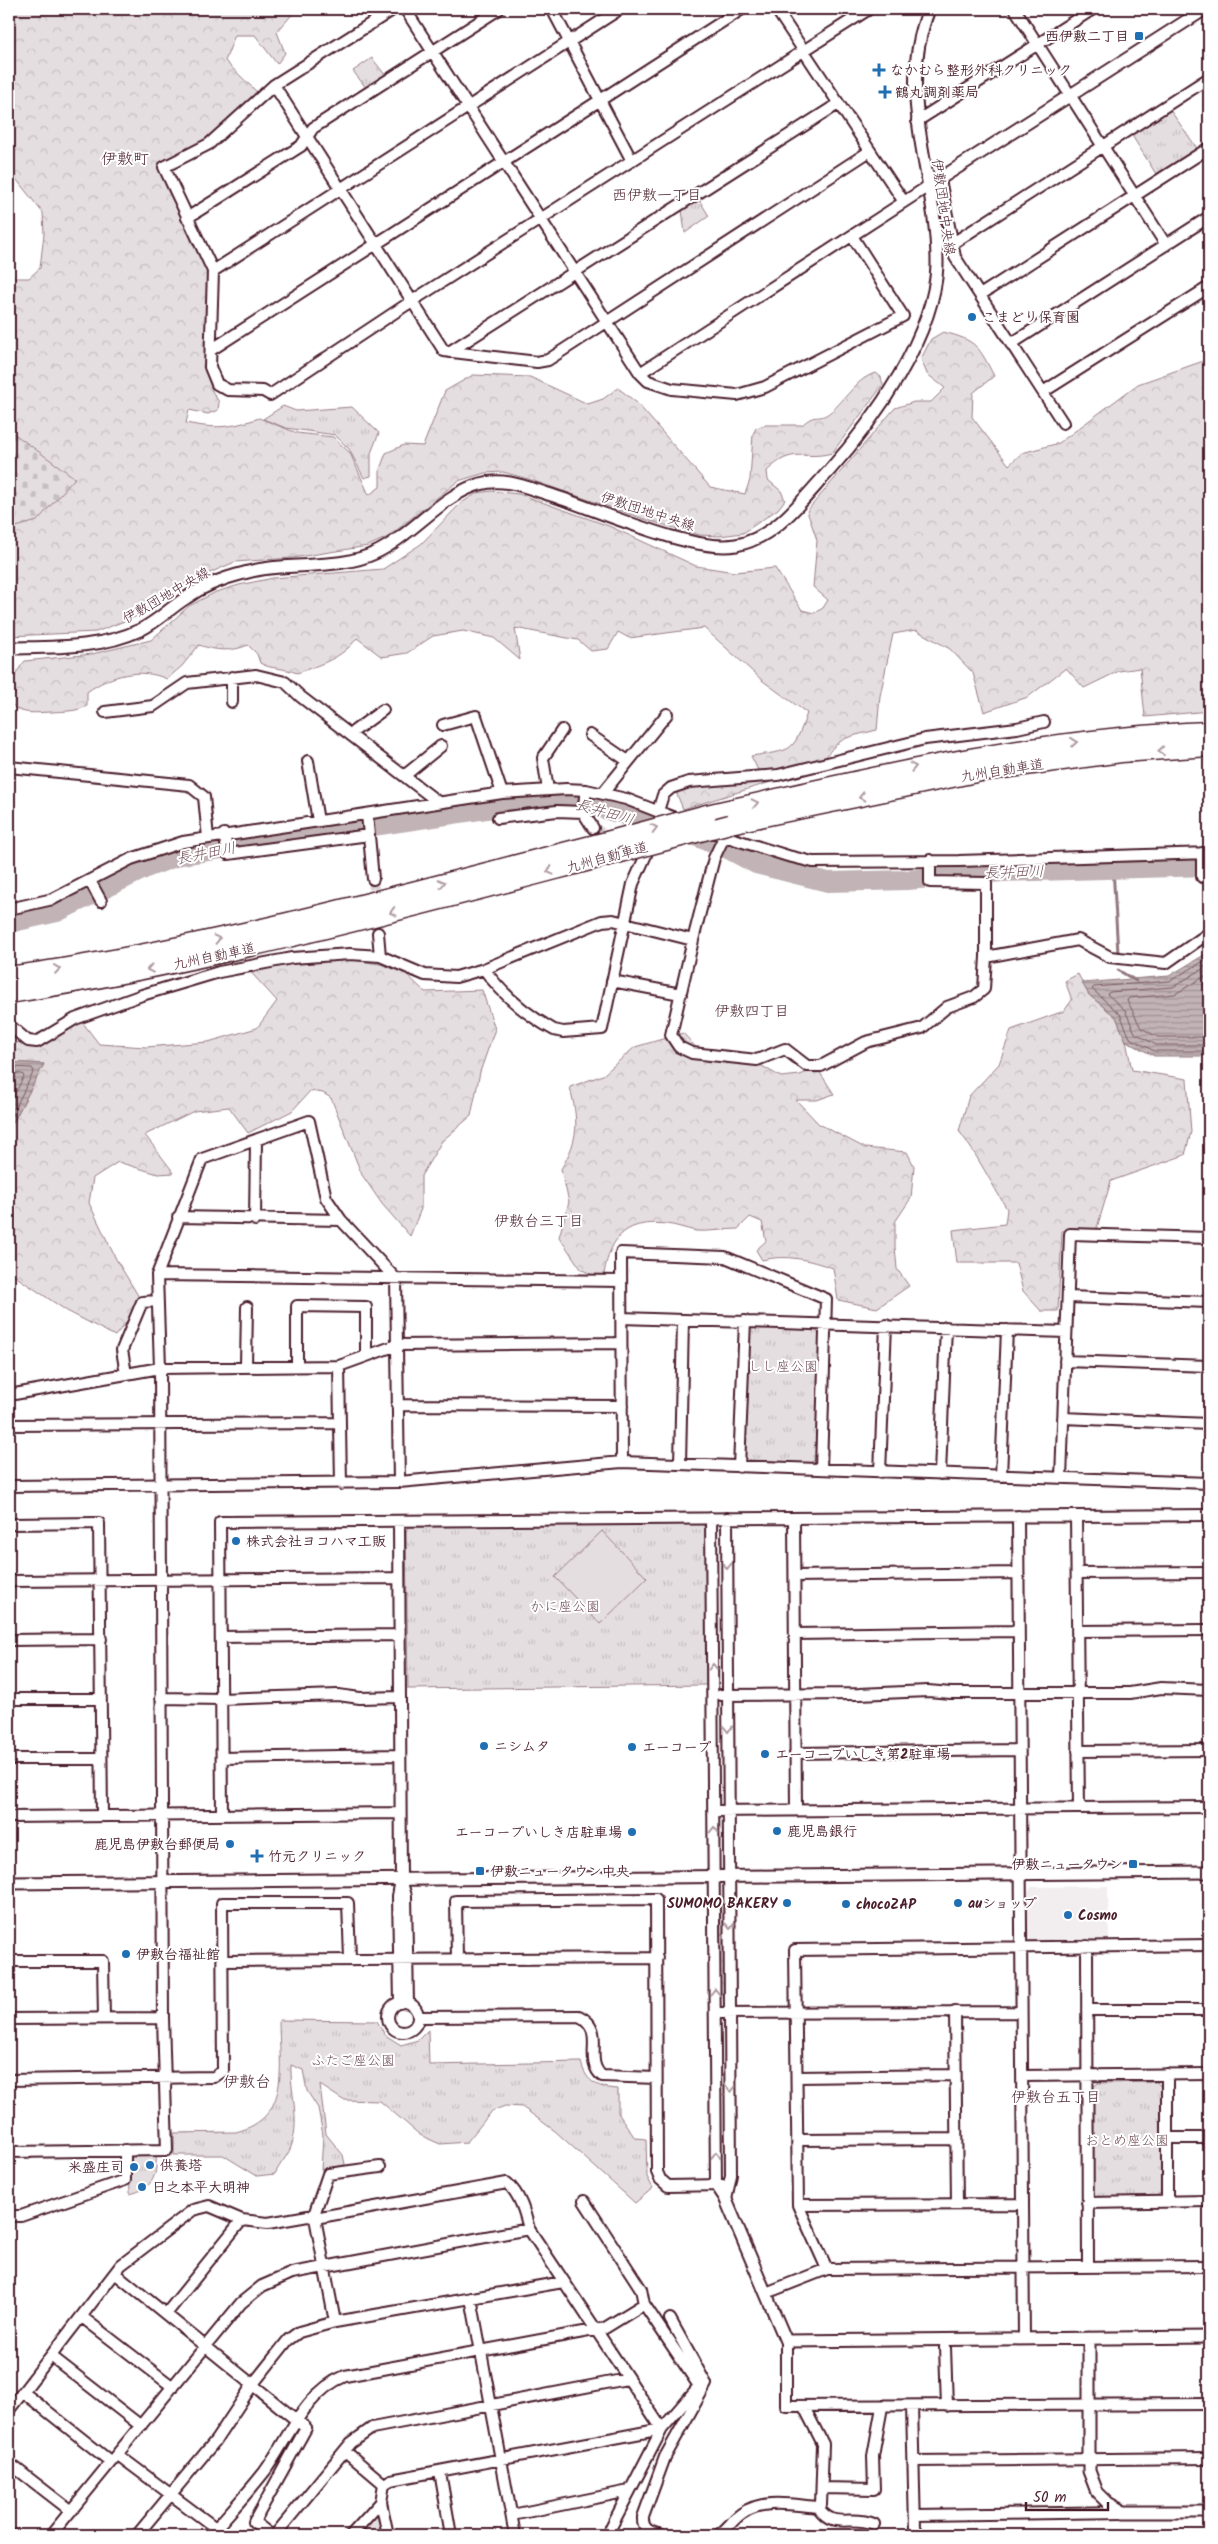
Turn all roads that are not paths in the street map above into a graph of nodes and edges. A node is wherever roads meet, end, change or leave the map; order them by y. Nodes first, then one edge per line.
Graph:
1 (394, 9) edge
2 (405, 9) edge
3 (499, 9) edge
4 (552, 9) edge
5 (620, 9) edge
6 (742, 9) edge
7 (776, 9) edge
8 (847, 9) edge
9 (869, 9) edge
10 (929, 9) edge
11 (1015, 9) edge
12 (1093, 9) edge
13 (1204, 9) edge
14 (854, 18) junction
15 (570, 42) junction
16 (1038, 44) junction
17 (804, 50) junction
18 (432, 52) junction
19 (1209, 78) edge
20 (274, 85) junction
21 (1070, 96) junction
22 (600, 100) junction
23 (838, 104) junction
24 (468, 106) junction
25 (917, 121) junction
26 (307, 137) junction
27 (1103, 146) junction
28 (1209, 148) edge
29 (870, 151) junction
30 (632, 161) junction
31 (504, 163) junction
32 (940, 179) junction
33 (927, 187) junction
34 (340, 188) junction
35 (1134, 196) junction
36 (904, 202) junction
37 (1209, 217) edge
38 (187, 218) junction
39 (540, 220) junction
40 (852, 236) junction
41 (952, 243) junction
42 (376, 244) junction
43 (1166, 245) junction
44 (213, 271) junction
45 (574, 273) junction
46 (1209, 287) edge
47 (980, 295) junction
48 (412, 301) junction
49 (606, 322) junction
50 (1011, 344) junction
51 (211, 350) junction
52 (449, 352) junction
53 (640, 372) junction
54 (1043, 392) junction
55 (1063, 423) dead end
56 (9, 648) edge
57 (232, 677) junction
58 (232, 702) dead end
59 (383, 710) dead end
60 (105, 712) dead end
61 (667, 714) dead end
62 (1044, 722) dead end
63 (443, 725) dead end
64 (562, 730) dead end
65 (1209, 731) edge
66 (350, 734) junction
67 (590, 735) dead end
68 (441, 746) dead end
69 (1209, 747) edge
70 (308, 761) dead end
71 (628, 762) junction
72 (9, 767) edge
73 (404, 776) junction
74 (548, 790) junction
75 (586, 790) junction
76 (502, 793) junction
77 (603, 793) junction
78 (438, 802) junction
79 (658, 811) junction
80 (583, 812) junction
81 (367, 814) junction
82 (498, 818) dead end
83 (318, 821) junction
84 (593, 828) tunnel mouth
85 (224, 834) junction
86 (369, 835) junction
87 (725, 835) junction
88 (208, 838) junction
89 (639, 853) junction
90 (1206, 853) edge
91 (930, 860) junction
92 (1202, 877) dead end
93 (373, 879) tunnel mouth
94 (90, 881) junction
95 (101, 901) dead end
96 (9, 909) edge
97 (625, 924) junction
98 (378, 933) tunnel mouth
99 (1209, 933) edge
100 (693, 940) junction
101 (380, 956) junction
102 (986, 957) junction
103 (484, 969) junction
104 (9, 976) edge
105 (612, 981) junction
106 (9, 994) edge
107 (681, 994) junction
108 (9, 1025) edge
109 (256, 1140) junction
110 (178, 1217) junction
111 (255, 1220) junction
112 (341, 1220) junction
113 (1209, 1238) edge
114 (157, 1275) junction
115 (396, 1279) junction
116 (621, 1281) junction
117 (1068, 1298) junction
118 (157, 1301) junction
119 (1209, 1302) edge
120 (247, 1307) dead end
121 (621, 1318) junction
122 (683, 1320) junction
123 (745, 1321) junction
124 (825, 1323) junction
125 (886, 1325) junction
126 (946, 1327) junction
127 (1007, 1330) junction
128 (1066, 1332) junction
129 (621, 1343) junction
130 (396, 1345) junction
131 (366, 1356) junction
132 (1065, 1361) junction
133 (246, 1366) junction
134 (297, 1366) junction
135 (339, 1366) junction
136 (1209, 1366) edge
137 (160, 1368) junction
138 (126, 1374) junction
139 (9, 1395) edge
140 (397, 1405) junction
141 (622, 1406) junction
142 (1063, 1418) junction
143 (340, 1424) junction
144 (1209, 1424) edge
145 (9, 1425) edge
146 (159, 1425) junction
147 (622, 1462) junction
148 (680, 1464) junction
149 (739, 1467) junction
150 (821, 1469) junction
151 (880, 1472) junction
152 (940, 1474) junction
153 (1001, 1476) junction
154 (1061, 1478) junction
155 (399, 1482) junction
156 (1209, 1483) edge
157 (340, 1484) junction
158 (160, 1485) junction
159 (9, 1486) edge
160 (1209, 1515) edge
161 (1018, 1516) junction
162 (1076, 1516) junction
163 (711, 1518) junction
164 (726, 1518) junction
165 (794, 1518) junction
166 (399, 1521) junction
167 (9, 1524) edge
168 (1209, 1572) edge
169 (1018, 1573) junction
170 (1077, 1573) junction
171 (795, 1576) junction
172 (399, 1578) junction
173 (221, 1579) junction
174 (160, 1580) junction
175 (9, 1581) edge
176 (100, 1581) junction
177 (1209, 1630) edge
178 (1017, 1631) junction
179 (1077, 1631) junction
180 (795, 1634) junction
181 (399, 1635) junction
182 (221, 1637) junction
183 (9, 1640) edge
184 (101, 1640) junction
185 (1209, 1690) edge
186 (1078, 1692) junction
187 (1018, 1693) junction
188 (728, 1694) junction
189 (796, 1694) junction
190 (714, 1695) junction
191 (400, 1696) junction
192 (161, 1698) junction
193 (9, 1699) edge
194 (101, 1699) junction
195 (221, 1699) junction
196 (1018, 1750) junction
197 (1209, 1750) edge
198 (1078, 1751) junction
199 (795, 1753) junction
200 (400, 1755) junction
201 (222, 1758) junction
202 (9, 1759) edge
203 (101, 1759) junction
204 (1020, 1808) junction
205 (1079, 1808) junction
206 (1209, 1808) edge
207 (796, 1810) junction
208 (714, 1811) junction
209 (728, 1811) junction
210 (400, 1813) junction
211 (222, 1815) junction
212 (9, 1816) edge
213 (102, 1816) junction
214 (162, 1816) junction
215 (1209, 1872) edge
216 (1020, 1874) junction
217 (714, 1875) junction
218 (729, 1875) junction
219 (401, 1880) junction
220 (163, 1881) junction
221 (9, 1883) edge
222 (1209, 1945) edge
223 (1087, 1946) junction
224 (1020, 1947) junction
225 (350, 1958) junction
226 (402, 1958) junction
227 (656, 1958) junction
228 (457, 1959) junction
229 (9, 1961) edge
230 (223, 1961) junction
231 (404, 2003) junction
232 (1087, 2010) junction
233 (1209, 2010) edge
234 (955, 2011) junction
235 (1020, 2012) junction
236 (715, 2013) junction
237 (731, 2013) junction
238 (796, 2013) junction
239 (418, 2017) junction
240 (104, 2018) junction
241 (163, 2018) junction
242 (9, 2019) edge
243 (1167, 2074) junction
244 (1209, 2074) edge
245 (955, 2075) junction
246 (1087, 2075) junction
247 (1022, 2076) junction
248 (797, 2077) junction
249 (166, 2078) junction
250 (656, 2078) junction
251 (9, 2080) edge
252 (1167, 2138) junction
253 (1209, 2138) edge
254 (956, 2139) junction
255 (797, 2140) junction
256 (125, 2150) junction
257 (9, 2152) edge
258 (380, 2166) dead end
259 (731, 2184) junction
260 (716, 2185) junction
261 (726, 2200) junction
262 (584, 2201) dead end
263 (1167, 2201) junction
264 (1209, 2201) edge
265 (1087, 2203) junction
266 (957, 2204) junction
267 (1022, 2204) junction
268 (798, 2205) junction
269 (9, 2216) edge
270 (315, 2218) junction
271 (242, 2220) junction
272 (529, 2229) junction
273 (1088, 2266) junction
274 (1209, 2266) edge
275 (325, 2267) junction
276 (1023, 2268) junction
277 (826, 2269) junction
278 (115, 2273) junction
279 (563, 2282) junction
280 (766, 2293) junction
281 (472, 2298) junction
282 (644, 2304) junction
283 (166, 2314) junction
284 (82, 2316) junction
285 (670, 2319) dead end
286 (335, 2322) junction
287 (596, 2330) junction
288 (1209, 2337) edge
289 (1090, 2338) junction
290 (1024, 2339) junction
291 (786, 2341) junction
292 (206, 2346) junction
293 (944, 2347) dead end
294 (481, 2350) junction
295 (51, 2356) junction
296 (627, 2379) junction
297 (253, 2384) junction
298 (173, 2387) junction
299 (702, 2388) junction
300 (23, 2392) junction
301 (11, 2403) edge
302 (1209, 2404) edge
303 (490, 2405) junction
304 (1089, 2405) junction
305 (882, 2406) junction
306 (912, 2406) junction
307 (947, 2406) junction
308 (804, 2407) junction
309 (297, 2419) junction
310 (141, 2426) junction
311 (662, 2429) junction
312 (345, 2451) junction
313 (1209, 2458) edge
314 (114, 2459) junction
315 (1089, 2459) junction
316 (502, 2460) junction
317 (914, 2461) junction
318 (9, 2463) edge
319 (440, 2472) junction
320 (384, 2484) junction
321 (823, 2488) junction
322 (629, 2491) junction
323 (170, 2496) junction
324 (380, 2502) junction
325 (818, 2507) junction
326 (71, 2511) junction
327 (1124, 2512) junction
328 (1209, 2512) edge
329 (915, 2515) junction
330 (512, 2516) junction
331 (874, 2524) dead end
332 (213, 2532) edge
333 (9, 2533) edge
334 (12, 2535) edge
335 (51, 2535) edge
336 (137, 2535) edge
337 (225, 2535) edge
338 (271, 2535) edge
339 (275, 2535) edge
340 (351, 2535) edge
341 (388, 2535) edge
342 (451, 2535) edge
343 (515, 2535) edge
344 (607, 2535) edge
345 (662, 2535) edge
346 (718, 2535) edge
347 (920, 2535) edge

1 - 20 street
2 - 18 street
3 - 18 street
4 - 15 street
5 - 15 street
6 - 22 street
7 - 17 street
8 - 14 street
9 - 14 street
10 - 25 street, 伊敷団地中央線
11 - 16 street
12 - 16 street
13 - 21 street
14 - 17 street
15 - 22 street
15 - 24 street
16 - 21 street
16 - 25 street
17 - 23 street
17 - 30 street
18 - 24 street
18 - 26 street
19 - 27 street
20 - 26 street
20 - 38 street
21 - 27 street
21 - 32 street
22 - 30 street
22 - 31 street
23 - 29 street
23 - 45 street
24 - 31 street
24 - 34 street
25 - 33 street, 伊敷団地中央線
26 - 34 street
26 - 38 street
27 - 35 street
27 - 41 street
28 - 35 street
29 - 36 street
29 - 49 street
30 - 39 street
31 - 39 street
31 - 42 street
32 - 33 street
32 - 41 street
33 - 36 street
33 - 56 street, 伊敷団地中央線
34 - 42 street
34 - 44 street
35 - 43 street
35 - 47 street
36 - 40 street
37 - 43 street
38 - 44 street
39 - 45 street
39 - 48 street
40 - 53 street
40 - 53 street
41 - 47 street
42 - 48 street
42 - 51 street
43 - 50 street
44 - 51 street
45 - 49 street
45 - 52 street
46 - 54 street
47 - 50 street
48 - 51 street
48 - 52 street
49 - 52 street
49 - 53 street
50 - 54 street
54 - 55 street
57 - 58 street
57 - 60 street
57 - 66 street
59 - 66 street
61 - 71 street
62 - 79 street
63 - 76 street
64 - 74 street
104 -> 65 highway, 九州自動車道, bridge
66 - 73 street
67 - 71 street
68 - 73 street
69 -> 87 highway, 九州自動車道
70 - 83 street
71 - 77 street
72 - 88 street
73 - 78 street
74 - 75 street
74 - 76 street
75 - 77 street
75 - 80 street
76 - 78 street
77 - 79 street
78 - 81 street
79 - 87 street
80 - 82 street
80 - 84 street
81 - 83 street
81 - 86 street
83 - 85 street
85 - 86 street
85 - 88 street
86 - 93 street
87 - 89 highway, 九州自動車道, bridge
87 - 91 street
87 - 100 street
88 - 94 street
89 - 97 street
89 -> 106 highway, 九州自動車道
90 - 91 street
90 - 92 street
91 - 102 street
94 - 95 street
94 - 96 street
97 - 100 street
97 - 103 street
97 - 105 street
98 - 101 street
99 - 102 street
100 - 107 street
101 - 103 street
101 - 108 street
102 - 107 street
103 - 105 street
105 - 107 street
109 - 110 street
109 - 111 street
109 - 112 street
110 - 111 street
110 - 114 street
111 - 112 street
112 - 115 street
113 - 117 street
114 - 115 street
114 - 118 street
115 - 116 street
115 - 130 street
116 - 121 street
116 - 124 street
117 - 119 street
117 - 128 street
118 - 137 street
118 - 138 street
120 - 133 street
121 - 122 street
121 - 129 street
122 - 123 street
122 - 148 street
123 - 124 street
123 - 149 street
124 - 125 street
124 - 150 street
125 - 126 street
125 - 151 street
126 - 127 street
126 - 152 street
127 - 128 street
127 - 153 street
128 - 132 street
129 - 130 street
129 - 141 street
130 - 131 street
130 - 140 street
131 - 134 street
131 - 135 street
132 - 136 street
132 - 142 street
133 - 134 street
133 - 137 street
134 - 135 street
135 - 143 street
137 - 138 street
137 - 146 street
138 - 139 street
140 - 141 street
140 - 155 street
141 - 147 street
142 - 144 street
142 - 154 street
143 - 146 street
143 - 157 street
145 - 146 street
146 - 158 street
147 - 148 street
147 - 155 street
148 - 149 street
149 - 150 street
150 - 151 street
151 - 152 street
152 - 153 street
153 - 154 street
154 - 156 street
155 - 157 street
157 - 158 street
158 - 159 street
158 - 174 street
160 - 162 street
161 - 162 street
161 - 165 street
161 - 169 street
162 - 170 street
163 - 164 street
163 - 166 street
190 -> 163 street
164 - 165 street
164 -> 188 street
165 - 171 street
166 - 172 street
166 - 173 street
167 - 176 street
168 - 170 street
169 - 171 street
169 - 178 street
170 - 179 street
171 - 180 street
172 - 173 street
172 - 181 street
173 - 174 street
173 - 182 street
174 - 176 street
174 - 192 street
175 - 176 street
176 - 184 street
177 - 179 street
178 - 180 street
178 - 187 street
179 - 186 street
180 - 189 street
181 - 182 street
181 - 191 street
182 - 195 street
183 - 184 street
184 - 194 street
185 - 186 street
186 - 187 street
186 - 198 street
187 - 189 street
187 - 196 street
188 - 189 street
188 - 190 street
188 -> 209 street
189 - 199 street
190 - 208 street
191 - 195 street
191 - 200 street
192 - 195 street
192 - 214 street
193 - 194 street
194 - 203 street
195 - 201 street
196 - 199 street
196 - 204 street
197 - 198 street
198 - 205 street
199 - 207 street
200 - 201 street
200 - 210 street
201 - 211 street
202 - 203 street
203 - 213 street
204 - 205 street
204 - 207 street
204 - 216 street
205 - 206 street
207 - 209 street
208 - 209 street
217 -> 208 street
209 - 218 street
210 - 211 street
210 - 219 street
211 - 214 street
212 - 213 street
213 - 214 street
214 - 220 street
215 - 216 street
216 - 218 street
216 - 224 street
217 - 218 street
217 - 219 street
236 -> 217 street
218 -> 237 street
219 - 220 street
219 - 226 street
220 - 221 street
220 - 241 street
222 - 223 street
223 - 224 street
223 - 232 street
224 - 235 street
224 - 238 street
225 - 226 street
225 - 230 street
225 - 230 street
226 - 228 street
226 - 231 street
227 - 228 street
227 - 228 street
227 - 250 street
229 - 240 street
230 - 249 street
231 - 239 street
231 - 239 street
232 - 233 street
232 - 246 street
234 - 235 street
234 - 238 street
234 - 245 street
235 - 247 street
236 - 237 street
260 -> 236 street
237 - 238 street
237 -> 259 street
238 - 248 street
239 - 250 street
240 - 241 street
240 - 242 street
241 - 249 street
243 - 244 street
243 - 246 street
243 - 252 street
245 - 248 street
245 - 254 street
246 - 247 street
246 - 265 street
247 - 267 street
248 - 255 street
249 - 251 street
249 - 256 street
250 - 260 street
252 - 253 street
252 - 263 street
254 - 255 street
254 - 266 street
255 - 268 street
256 - 257 street
256 - 269 street
258 - 270 street
259 - 260 street
259 - 261 street
260 - 261 street
261 - 280 street
262 - 282 street
263 - 264 street
263 - 265 street
265 - 273 street
266 - 267 street
266 - 268 street
267 - 276 street
268 - 277 street
270 - 271 street
270 - 272 street
270 - 275 street
271 - 278 street
271 - 283 street
272 - 275 street
272 - 279 street
273 - 274 street
273 - 276 street
275 - 286 street
275 - 292 street
276 - 277 street
276 - 290 street
277 - 280 street
278 - 283 street
278 - 284 street
279 - 281 street
279 - 287 street
280 - 291 street
281 - 286 street
281 - 294 street
282 - 287 street
282 - 299 street
283 - 292 street
284 - 295 street
284 - 298 street
285 - 299 street
286 - 297 street
287 - 294 street
287 - 296 street
288 - 289 street
289 - 290 street
289 - 304 street
290 - 291 street
291 - 308 street
292 - 297 street
292 - 298 street
293 - 307 street
294 - 303 street
294 - 309 street
295 - 300 street
295 - 310 street
296 - 303 street
296 - 311 street
297 - 309 street
297 - 323 street
298 - 310 street
299 - 311 street
299 - 345 street
300 - 301 street
300 - 314 street
302 - 304 street
303 - 312 street
303 - 316 street
304 - 307 street
304 - 315 street
305 - 306 street
305 - 308 street
305 - 321 street
306 - 307 street
306 - 317 street
308 - 321 street
309 - 332 street
309 - 338 street
310 - 314 street
311 - 316 street
311 - 322 street
312 - 320 street
312 - 339 street
313 - 315 street
314 - 323 street
314 - 326 street
315 - 317 street
315 - 327 street
316 - 319 street
316 - 330 street
317 - 329 street
318 - 326 street
319 - 320 street
319 - 342 street
320 - 324 street
321 - 325 street
322 - 330 street
322 - 344 street
323 - 332 street
323 - 336 street
324 - 340 street
324 - 341 street
325 - 331 street
325 - 346 street
326 - 335 street
327 - 328 street
327 - 329 street
329 - 347 street
330 - 343 street
332 - 337 street
333 - 334 street

